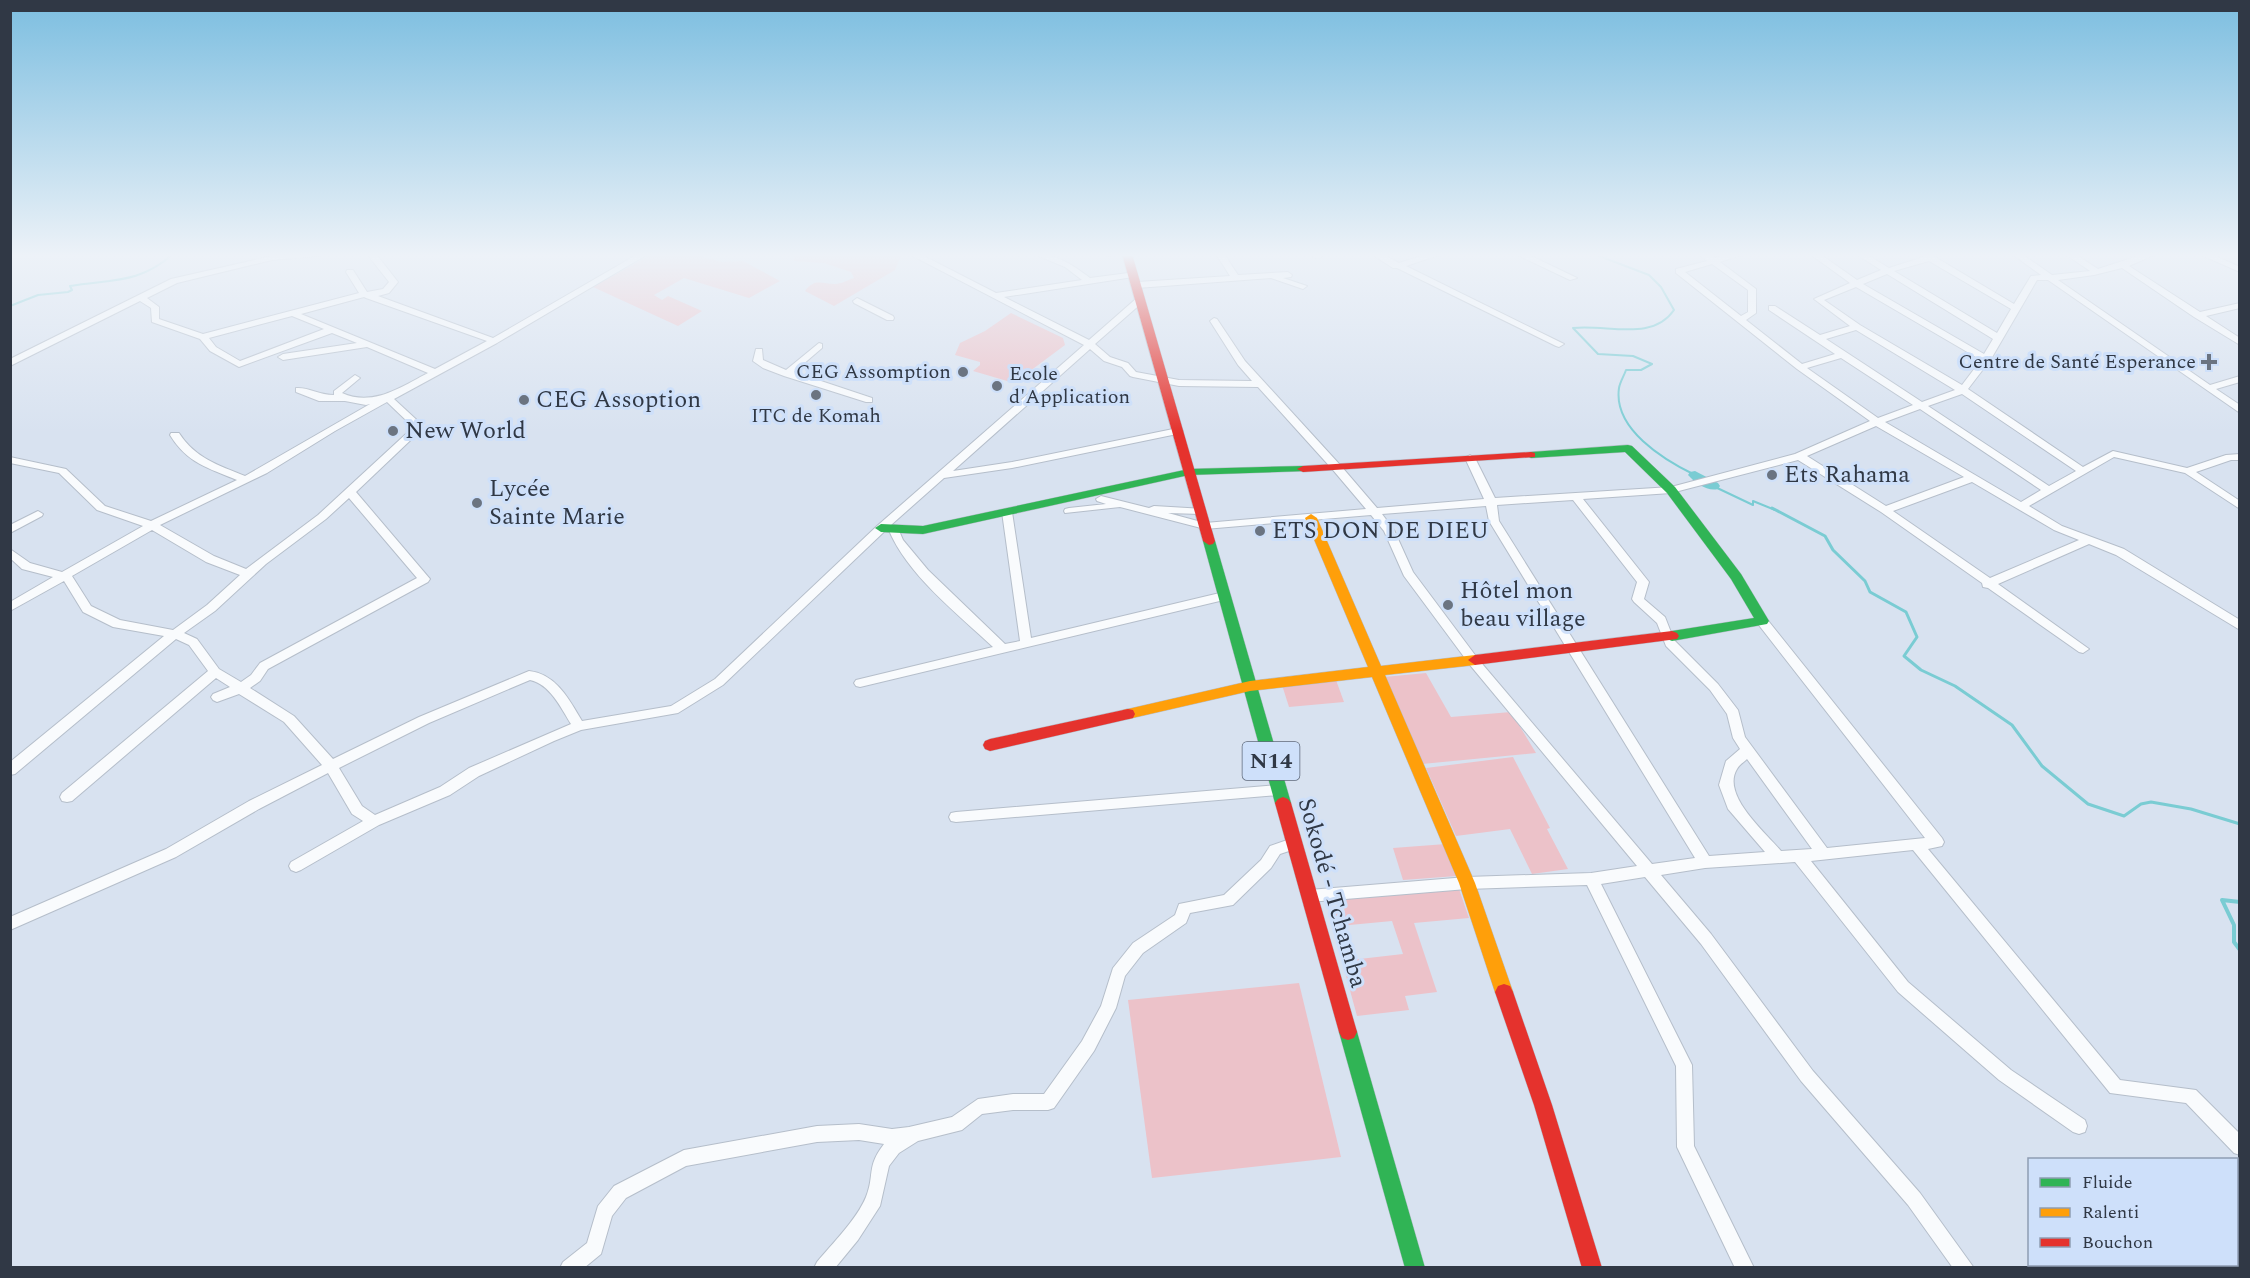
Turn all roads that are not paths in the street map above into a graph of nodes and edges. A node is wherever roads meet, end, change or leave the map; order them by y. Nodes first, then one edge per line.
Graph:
1 (107, 314) edge
2 (155, 314) edge
3 (290, 314) edge
4 (294, 314) edge
5 (418, 314) edge
6 (541, 314) edge
7 (882, 314) edge
8 (1029, 314) edge
9 (1124, 314) edge
10 (1145, 314) edge
11 (1496, 314) edge
12 (1731, 314) edge
13 (1751, 314) edge
14 (1780, 314) edge
15 (1838, 314) edge
16 (1908, 314) edge
17 (1958, 314) edge
18 (2012, 314) edge
19 (2101, 314) edge
20 (2203, 314) edge
21 (2197, 315) joint
22 (890, 318) dead end
23 (1739, 320) junction
24 (1214, 321) dead end
25 (1857, 327) junction
26 (333, 329) junction
27 (203, 338) junction
28 (1998, 338) junction
29 (1817, 339) junction
30 (494, 341) junction
31 (2240, 342) edge
32 (370, 344) junction
33 (1089, 344) junction
34 (1559, 344) dead end
35 (819, 346) dead end
36 (759, 351) dead end
37 (1841, 355) junction
38 (283, 357) dead end
39 (1986, 359) junction
40 (10, 363) edge
41 (1800, 367) junction
42 (437, 373) junction
43 (787, 374) junction
44 (356, 378) dead end
45 (2240, 379) edge
46 (1164, 381) junction
47 (1260, 384) junction
48 (2208, 388) junction
49 (298, 390) dead end
50 (1963, 390) junction
51 (387, 397) junction
52 (345, 398) junction
53 (868, 400) dead end
54 (1918, 406) junction
55 (2240, 410) edge
56 (1877, 422) junction
57 (1178, 431) junction
58 (175, 435) dead end
59 (1799, 456) junction
60 (1470, 458) junction
61 (2240, 458) edge
62 (10, 460) edge
63 (1337, 468) junction
64 (2188, 471) junction
65 (1189, 472) junction
66 (2084, 472) junction
67 (942, 475) junction
68 (1972, 478) junction
69 (245, 479) junction
70 (1671, 490) junction
71 (2049, 491) junction
72 (350, 492) junction
73 (1576, 497) junction
74 (1100, 499) junction
75 (1491, 502) junction
76 (1126, 506) junction
77 (2021, 506) junction
78 (2240, 506) edge
79 (181, 510) junction
80 (1885, 510) junction
81 (1069, 511) dead end
82 (1007, 512) junction
83 (1200, 512) junction
84 (1373, 512) junction
85 (38, 514) dead end
86 (1311, 518) junction
87 (152, 525) junction
88 (1205, 526) junction
89 (887, 528) junction
90 (10, 530) edge
91 (2086, 541) junction
92 (181, 542) junction
93 (10, 552) edge
94 (248, 574) junction
95 (67, 576) junction
96 (1987, 584) junction
97 (1224, 596) junction
98 (10, 608) edge
99 (1762, 621) junction
100 (2240, 626) edge
101 (175, 634) junction
102 (1666, 637) junction
103 (1026, 643) junction
104 (1003, 649) junction
105 (1574, 649) junction
106 (2083, 649) dead end
107 (1474, 662) junction
108 (215, 672) junction
109 (1375, 672) junction
110 (860, 682) dead end
111 (1250, 686) junction
112 (241, 689) junction
113 (217, 697) dead end
114 (579, 726) junction
115 (990, 745) dead end
116 (1747, 748) junction
117 (331, 766) junction
118 (10, 770) edge
119 (1279, 790) junction
120 (67, 797) dead end
121 (956, 818) dead end
122 (374, 821) junction
123 (1293, 844) junction
124 (1917, 844) junction
125 (1824, 854) junction
126 (1799, 856) junction
127 (1778, 857) junction
128 (1705, 862) junction
129 (296, 866) dead end
130 (1646, 868) junction
131 (1591, 879) junction
132 (1467, 883) junction
133 (1309, 896) junction
134 (10, 924) edge
135 (2079, 1126) dead end
136 (913, 1135) junction
137 (2240, 1148) edge
138 (570, 1268) edge
139 (823, 1268) edge
140 (1415, 1268) edge
141 (1592, 1268) edge
142 (1745, 1268) edge
143 (1965, 1268) edge

1 - 40 street
2 - 27 street
3 - 27 street
4 - 26 street
5 - 30 street
6 - 30 street
7 - 22 street
8 - 33 street
9 - 33 street
10 - 46 street, Sokodé - Tchamba / N14
11 - 34 street
12 - 23 street
13 - 23 street
14 - 29 street
15 - 25 street
16 - 39 street
17 - 28 street
18 - 28 street
19 - 48 street
20 - 21 street
21 - 31 street
23 - 41 street
24 - 47 street
25 - 29 street
25 - 50 street
26 - 27 street
26 - 32 street
28 - 39 street
29 - 37 street
30 - 42 street
32 - 38 street
32 - 42 street
33 - 46 street
33 - 67 street
35 - 43 street
36 - 43 street
37 - 41 street
37 - 54 street
39 - 50 street
41 - 56 street
42 - 51 street
43 - 53 street
44 - 52 street
45 - 48 street
46 - 47 street
46 - 57 street, Sokodé - Tchamba / N14
47 - 63 street
48 - 55 street
49 - 52 street
50 - 54 street
50 - 66 street
51 - 52 street
51 - 69 street
51 - 72 street
54 - 56 street
54 - 71 street
56 - 59 street
56 - 68 street
57 - 65 street, Sokodé - Tchamba / N14
57 - 67 street
58 - 69 street
59 - 70 street
59 - 80 street
60 - 63 street
60 - 70 street
60 - 75 street
61 - 64 street
62 - 87 street
63 - 65 street
63 - 84 street
64 - 66 street
64 - 78 street
65 - 74 street
65 - 83 street, Sokodé - Tchamba / N14
66 - 71 street
67 - 89 street
68 - 77 street
68 - 80 street
69 - 79 street
70 - 73 street
70 - 99 street
71 - 77 street
72 - 94 street
72 - 112 street
73 - 75 street
73 - 102 street
74 - 76 street
74 - 81 street
74 - 82 street
75 - 84 street
75 - 105 street
76 - 83 street
76 - 88 street
77 - 91 street
79 - 87 street
79 - 92 street
80 - 96 street
82 - 89 street
82 - 103 street
83 - 88 street, Sokodé - Tchamba / N14
84 - 86 street
84 - 107 street
85 - 90 street
86 - 88 street
86 - 109 street
87 - 92 street
87 - 95 street
88 - 97 street, Sokodé - Tchamba / N14
89 - 104 street
89 - 114 street
91 - 96 street
91 - 100 street
92 - 94 street
93 - 95 street
94 - 101 street
95 - 98 street
95 - 101 street
96 - 106 street
97 - 103 street
97 - 111 street, Sokodé - Tchamba / N14
99 - 102 street
99 - 124 street
101 - 108 street
101 - 118 street
102 - 105 street
102 - 116 street
103 - 104 street
104 - 110 street
105 - 107 street
105 - 128 street
107 - 109 street
107 - 130 street
108 - 112 street
108 - 120 street
109 - 111 street
109 - 132 street
111 - 115 street
111 - 119 street, Sokodé - Tchamba / N14
112 - 113 street
112 - 117 street
114 - 117 street
114 - 122 street
116 - 125 street
116 - 127 street
117 - 122 street
117 - 134 street
119 - 121 street
119 - 123 street, Sokodé - Tchamba / N14
122 - 129 street
123 - 133 street, Sokodé - Tchamba / N14
123 - 136 street
124 - 125 street
124 - 137 street
125 - 126 street
126 - 127 street
126 - 135 street
127 - 128 street
128 - 130 street
130 - 131 street
130 - 143 street
131 - 132 street
131 - 142 street
132 - 133 street
132 - 141 street
133 - 140 street, Sokodé - Tchamba / N14
136 - 138 street
136 - 139 street

